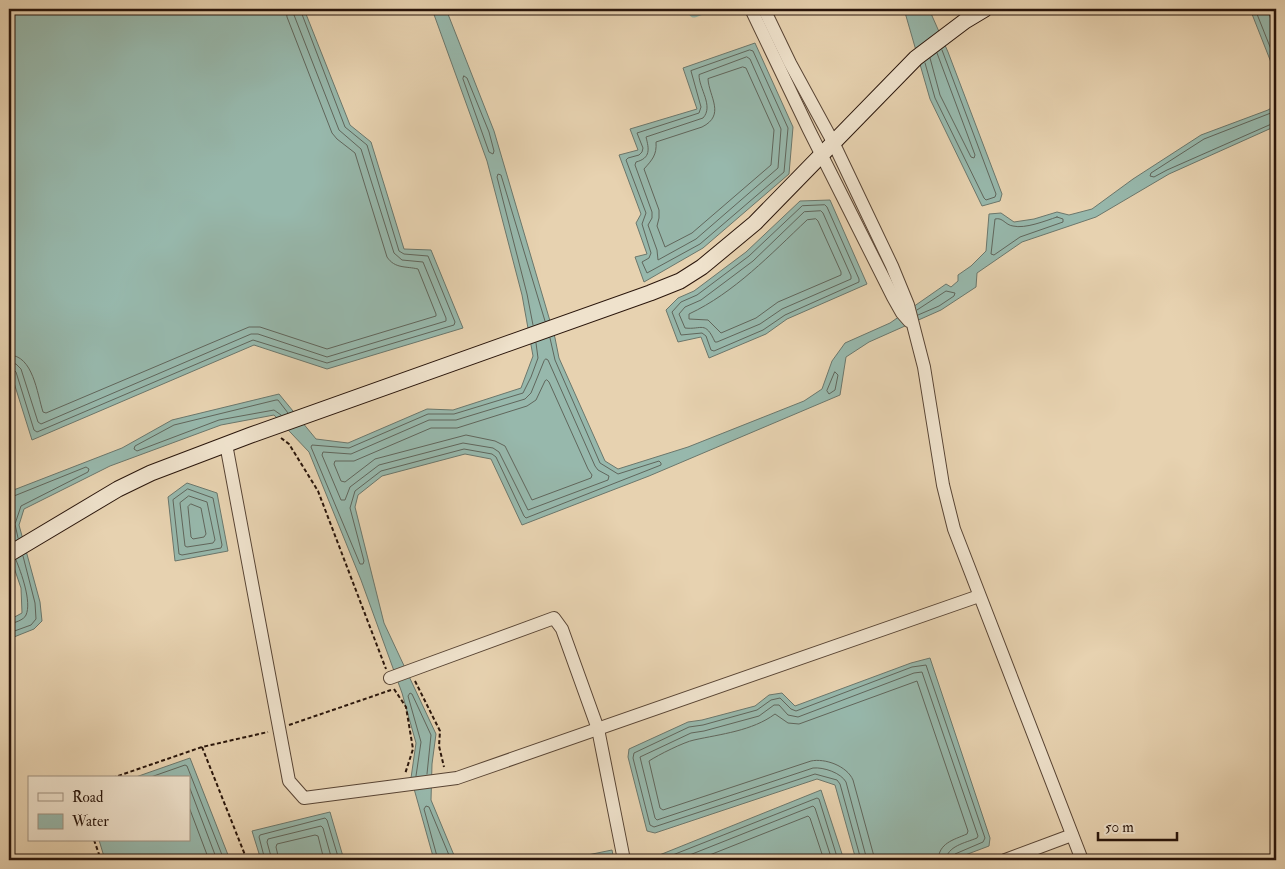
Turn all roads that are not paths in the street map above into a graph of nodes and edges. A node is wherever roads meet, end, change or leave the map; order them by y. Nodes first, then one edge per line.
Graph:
1 (751, 9) edge
2 (764, 9) edge
3 (986, 9) edge
4 (832, 142) junction
5 (821, 154) junction
6 (913, 325) junction
7 (226, 444) junction
8 (9, 554) edge
9 (979, 596) junction
10 (392, 683) road end
11 (598, 729) junction
12 (1072, 835) junction
13 (624, 860) edge
14 (1005, 860) edge
15 (1082, 860) edge

1 - 5 street
2 - 4 street
3 - 4 main road
4 - 5 main road
4 - 6 street
5 - 6 street
5 - 7 main road
6 - 9 street
7 - 8 main road
7 - 11 street
9 - 11 street
9 - 12 street
10 - 11 street
11 - 13 street
12 - 14 street
12 - 15 street

